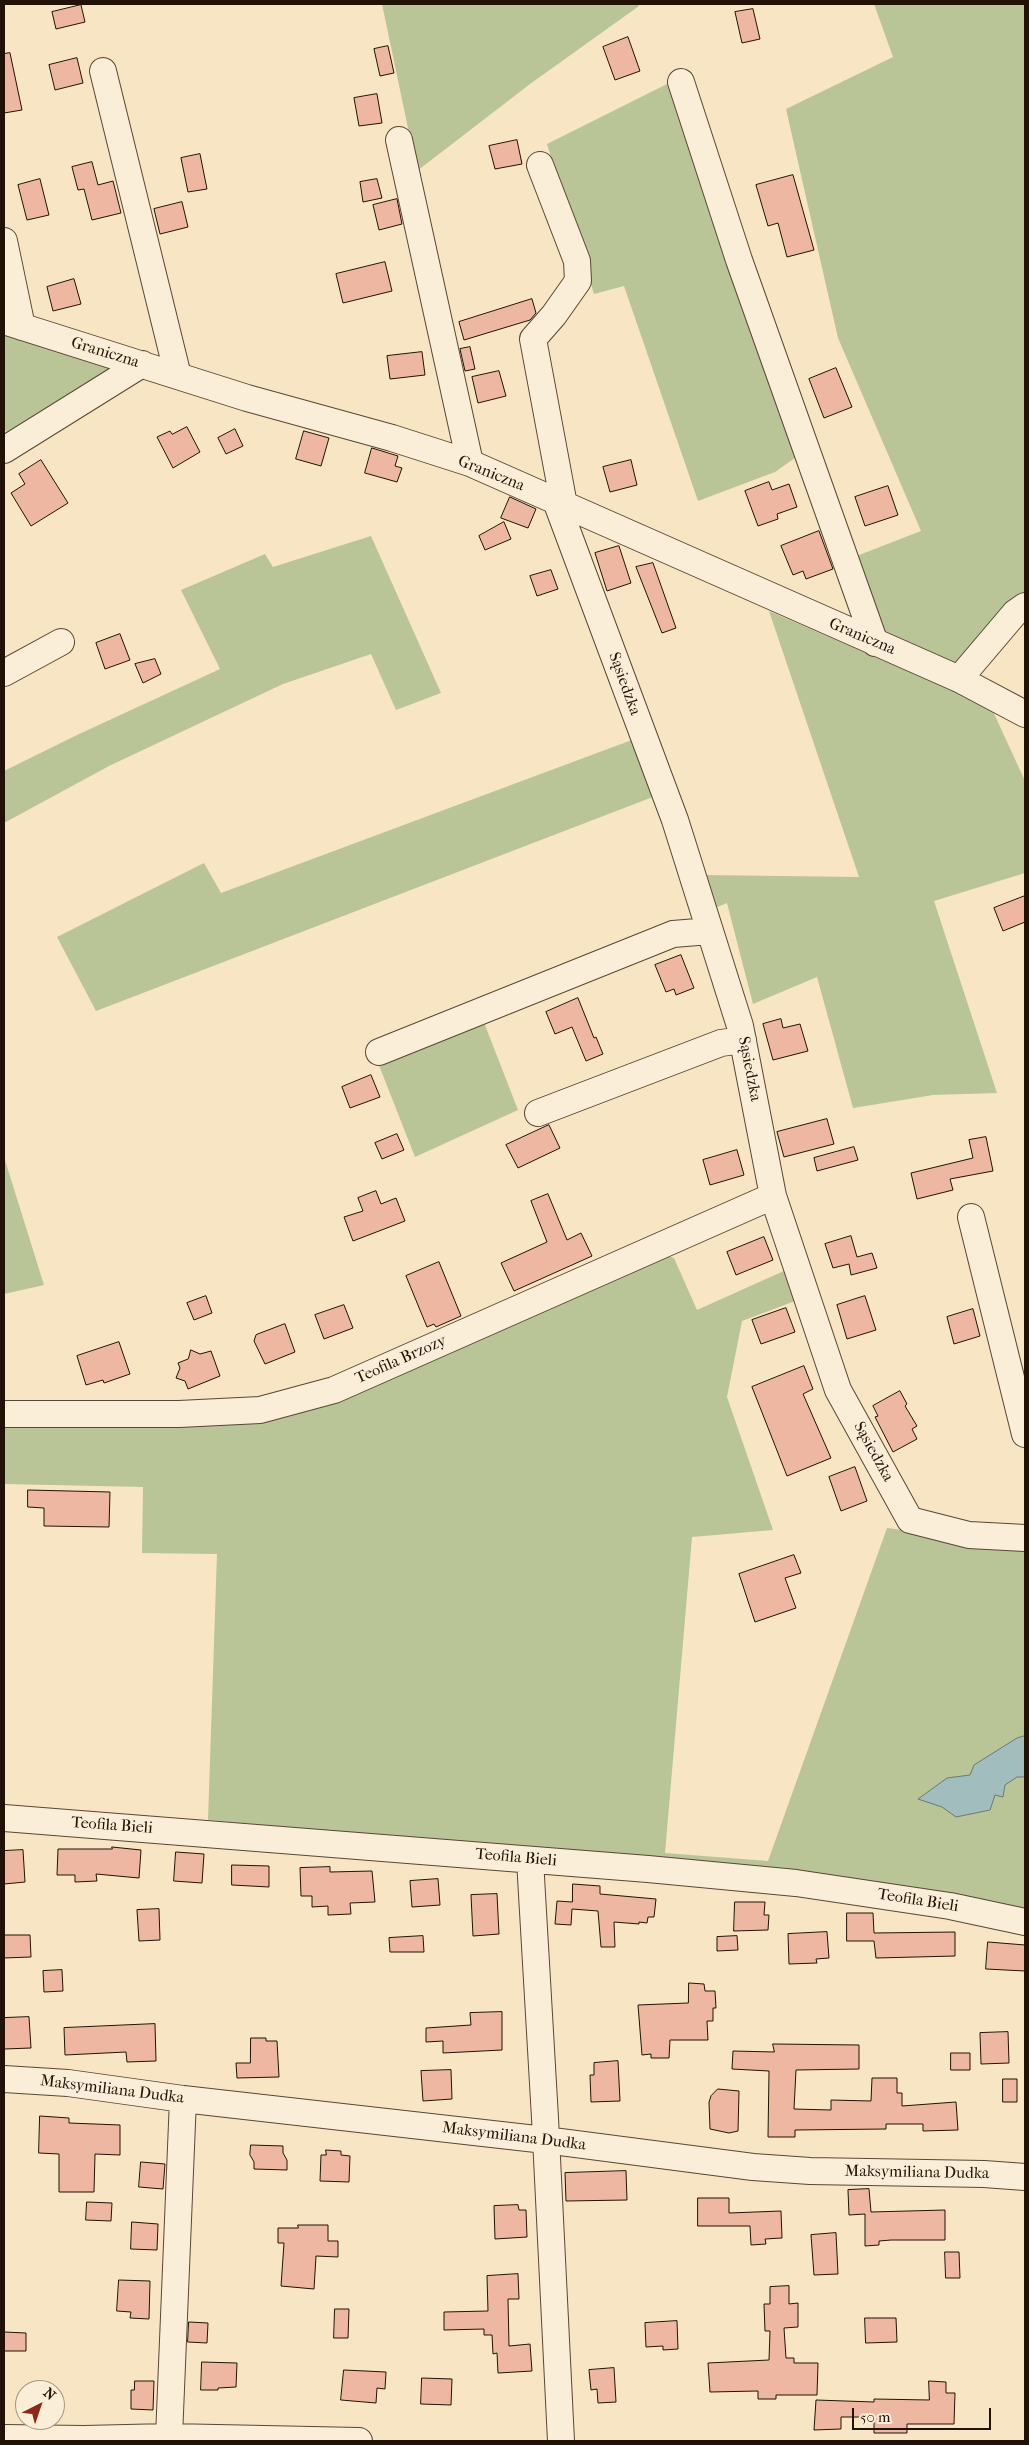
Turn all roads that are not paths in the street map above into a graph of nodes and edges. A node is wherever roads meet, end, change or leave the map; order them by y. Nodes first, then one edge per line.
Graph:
1 (103, 71) dead end
2 (681, 82) dead end
3 (399, 140) dead end
4 (540, 165) dead end
5 (4, 241) edge
6 (13, 324) edge
7 (142, 364) junction
8 (178, 376) junction
9 (4, 450) edge
10 (470, 463) junction
11 (560, 503) junction
12 (1025, 606) edge
13 (61, 642) dead end
14 (875, 642) junction
15 (4, 673) edge
16 (959, 679) junction
17 (1025, 714) edge
18 (710, 931) junction
19 (743, 1040) junction
20 (379, 1052) dead end
21 (538, 1113) dead end
22 (773, 1196) junction
23 (971, 1218) dead end
24 (4, 1414) edge
25 (1025, 1434) edge
26 (1025, 1538) edge
27 (4, 1818) edge
28 (530, 1860) junction
29 (1025, 1922) edge
30 (4, 2079) edge
31 (182, 2099) junction
32 (545, 2140) junction
33 (1025, 2177) edge
34 (170, 2437) junction
35 (4, 2438) edge
36 (359, 2441) edge
37 (560, 2441) edge

1 - 8 street
2 - 14 street
3 - 10 street
4 - 11 street, Sąsiedzka
5 - 6 street
6 - 7 street, Graniczna
7 - 8 street, Graniczna
7 - 9 street
8 - 10 street, Graniczna
10 - 11 street, Graniczna
11 - 14 street, Graniczna
11 - 18 street, Sąsiedzka
12 - 16 street
13 - 15 street
14 - 16 street, Graniczna
16 - 17 street, Graniczna
18 - 19 street, Sąsiedzka
18 - 20 street
19 - 21 street
19 - 22 street, Sąsiedzka
22 - 24 street, Teofila Brzozy
22 - 26 street, Sąsiedzka
23 - 25 street
27 - 28 street, Teofila Bieli
28 - 29 street, Teofila Bieli
28 - 32 street
30 - 31 street, Maksymiliana Dudka
31 - 32 street, Maksymiliana Dudka
31 - 34 street
32 - 33 street, Maksymiliana Dudka
32 - 37 street
34 - 35 street
34 - 36 street

